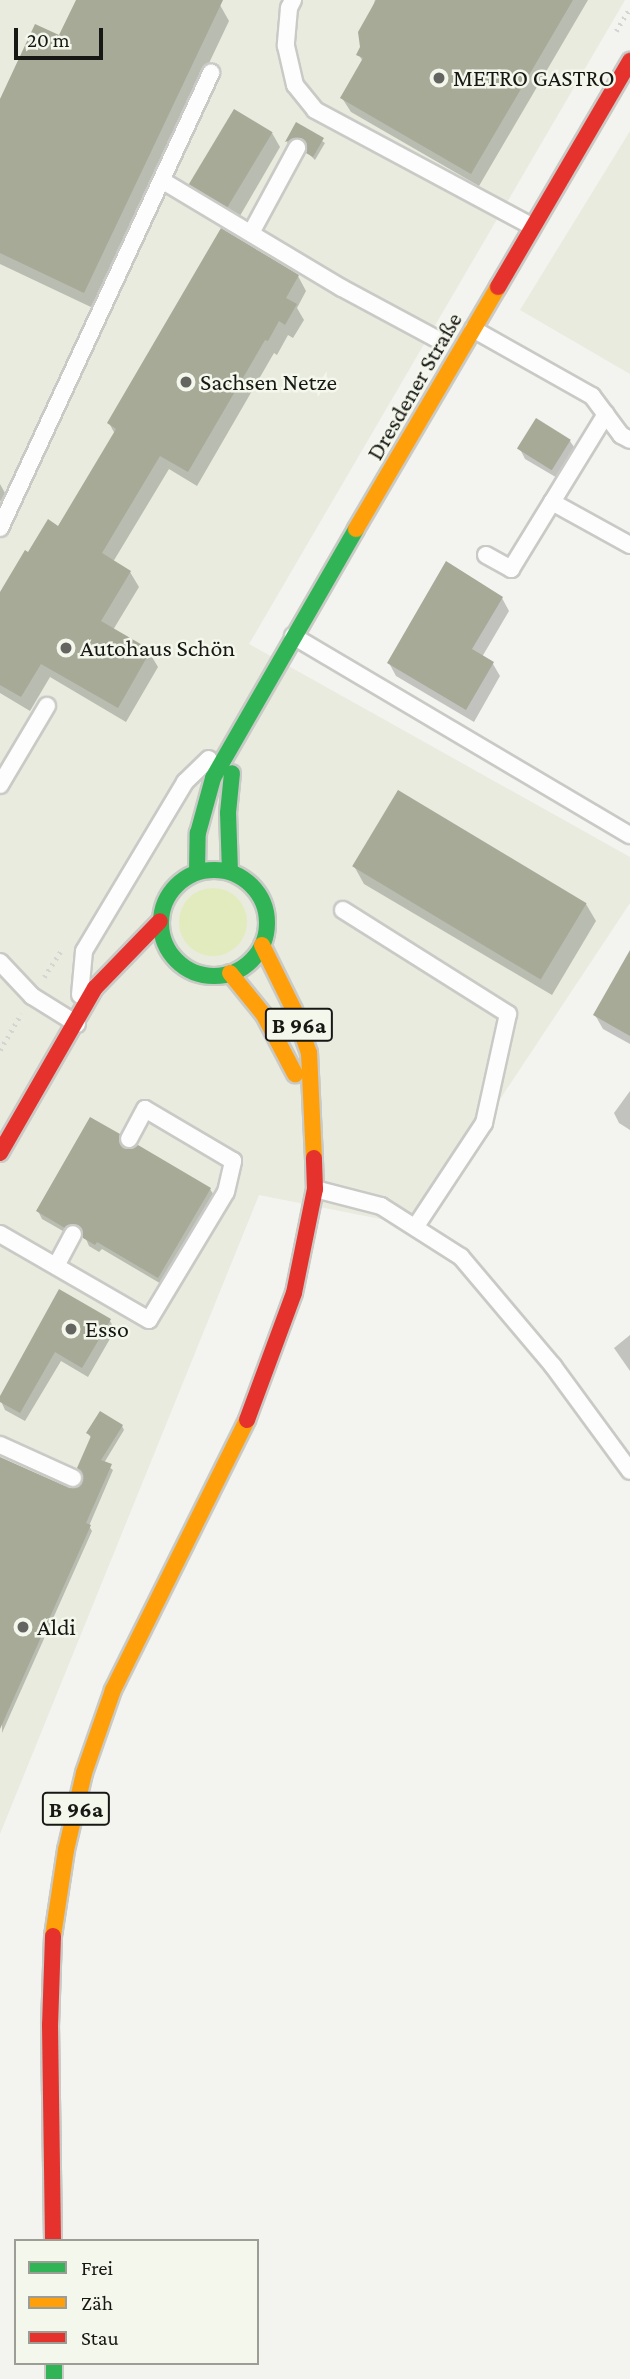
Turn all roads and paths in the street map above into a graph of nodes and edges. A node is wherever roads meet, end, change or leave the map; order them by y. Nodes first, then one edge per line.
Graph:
1 (293, 0) edge
2 (630, 61) edge
3 (211, 72) dead end
4 (297, 148) dead end
5 (163, 181) junction
6 (533, 227) junction
7 (251, 233) junction
8 (473, 329) junction
9 (435, 338) dead end
10 (606, 414) junction
11 (630, 440) edge
12 (552, 502) junction
13 (0, 528) edge
14 (630, 545) edge
15 (486, 555) dead end
16 (293, 636) junction
17 (47, 706) dead end
18 (237, 733) junction
19 (0, 785) edge
20 (630, 835) edge
21 (197, 872) junction
22 (230, 872) junction
23 (342, 910) dead end
24 (160, 921) junction
25 (262, 945) junction
26 (0, 962) edge
27 (230, 973) junction
28 (107, 1000) dead end
29 (77, 1024) junction
30 (312, 1111) junction
31 (129, 1139) dead end
32 (0, 1153) edge
33 (315, 1189) junction
34 (416, 1226) junction
35 (0, 1234) edge
36 (73, 1234) dead end
37 (56, 1266) junction
38 (0, 1445) edge
39 (630, 1471) edge
40 (72, 1478) dead end
41 (53, 2239) edge

1 - 6 lane
2 - 6 main road, Dresdener Straße
3 - 5 lane
4 - 7 lane
5 - 7 lane
5 - 13 lane
6 - 8 main road, Dresdener Straße
7 - 9 lane
8 - 10 lane
8 - 16 main road, Dresdener Straße
10 - 11 lane
10 - 12 lane
12 - 14 lane
12 - 15 lane
16 - 18 main road, Dresdener Straße
16 - 20 lane
17 - 19 lane
18 - 21 main road, Dresdener Straße
18 - 22 main road, Dresdener Straße
18 - 29 lane
21 - 22 main road
21 - 24 main road
22 - 25 main road
23 - 34 lane
24 - 27 main road
24 - 29 main road
25 - 27 main road
25 - 30 main road, B 96a
26 - 29 lane
27 - 30 main road, B 96a
28 - 29 main road
29 - 32 main road
30 - 33 main road, B 96a
31 - 37 lane
33 - 34 lane
33 - 41 main road, B 96a
34 - 39 lane
35 - 37 lane
36 - 37 lane
38 - 40 lane

